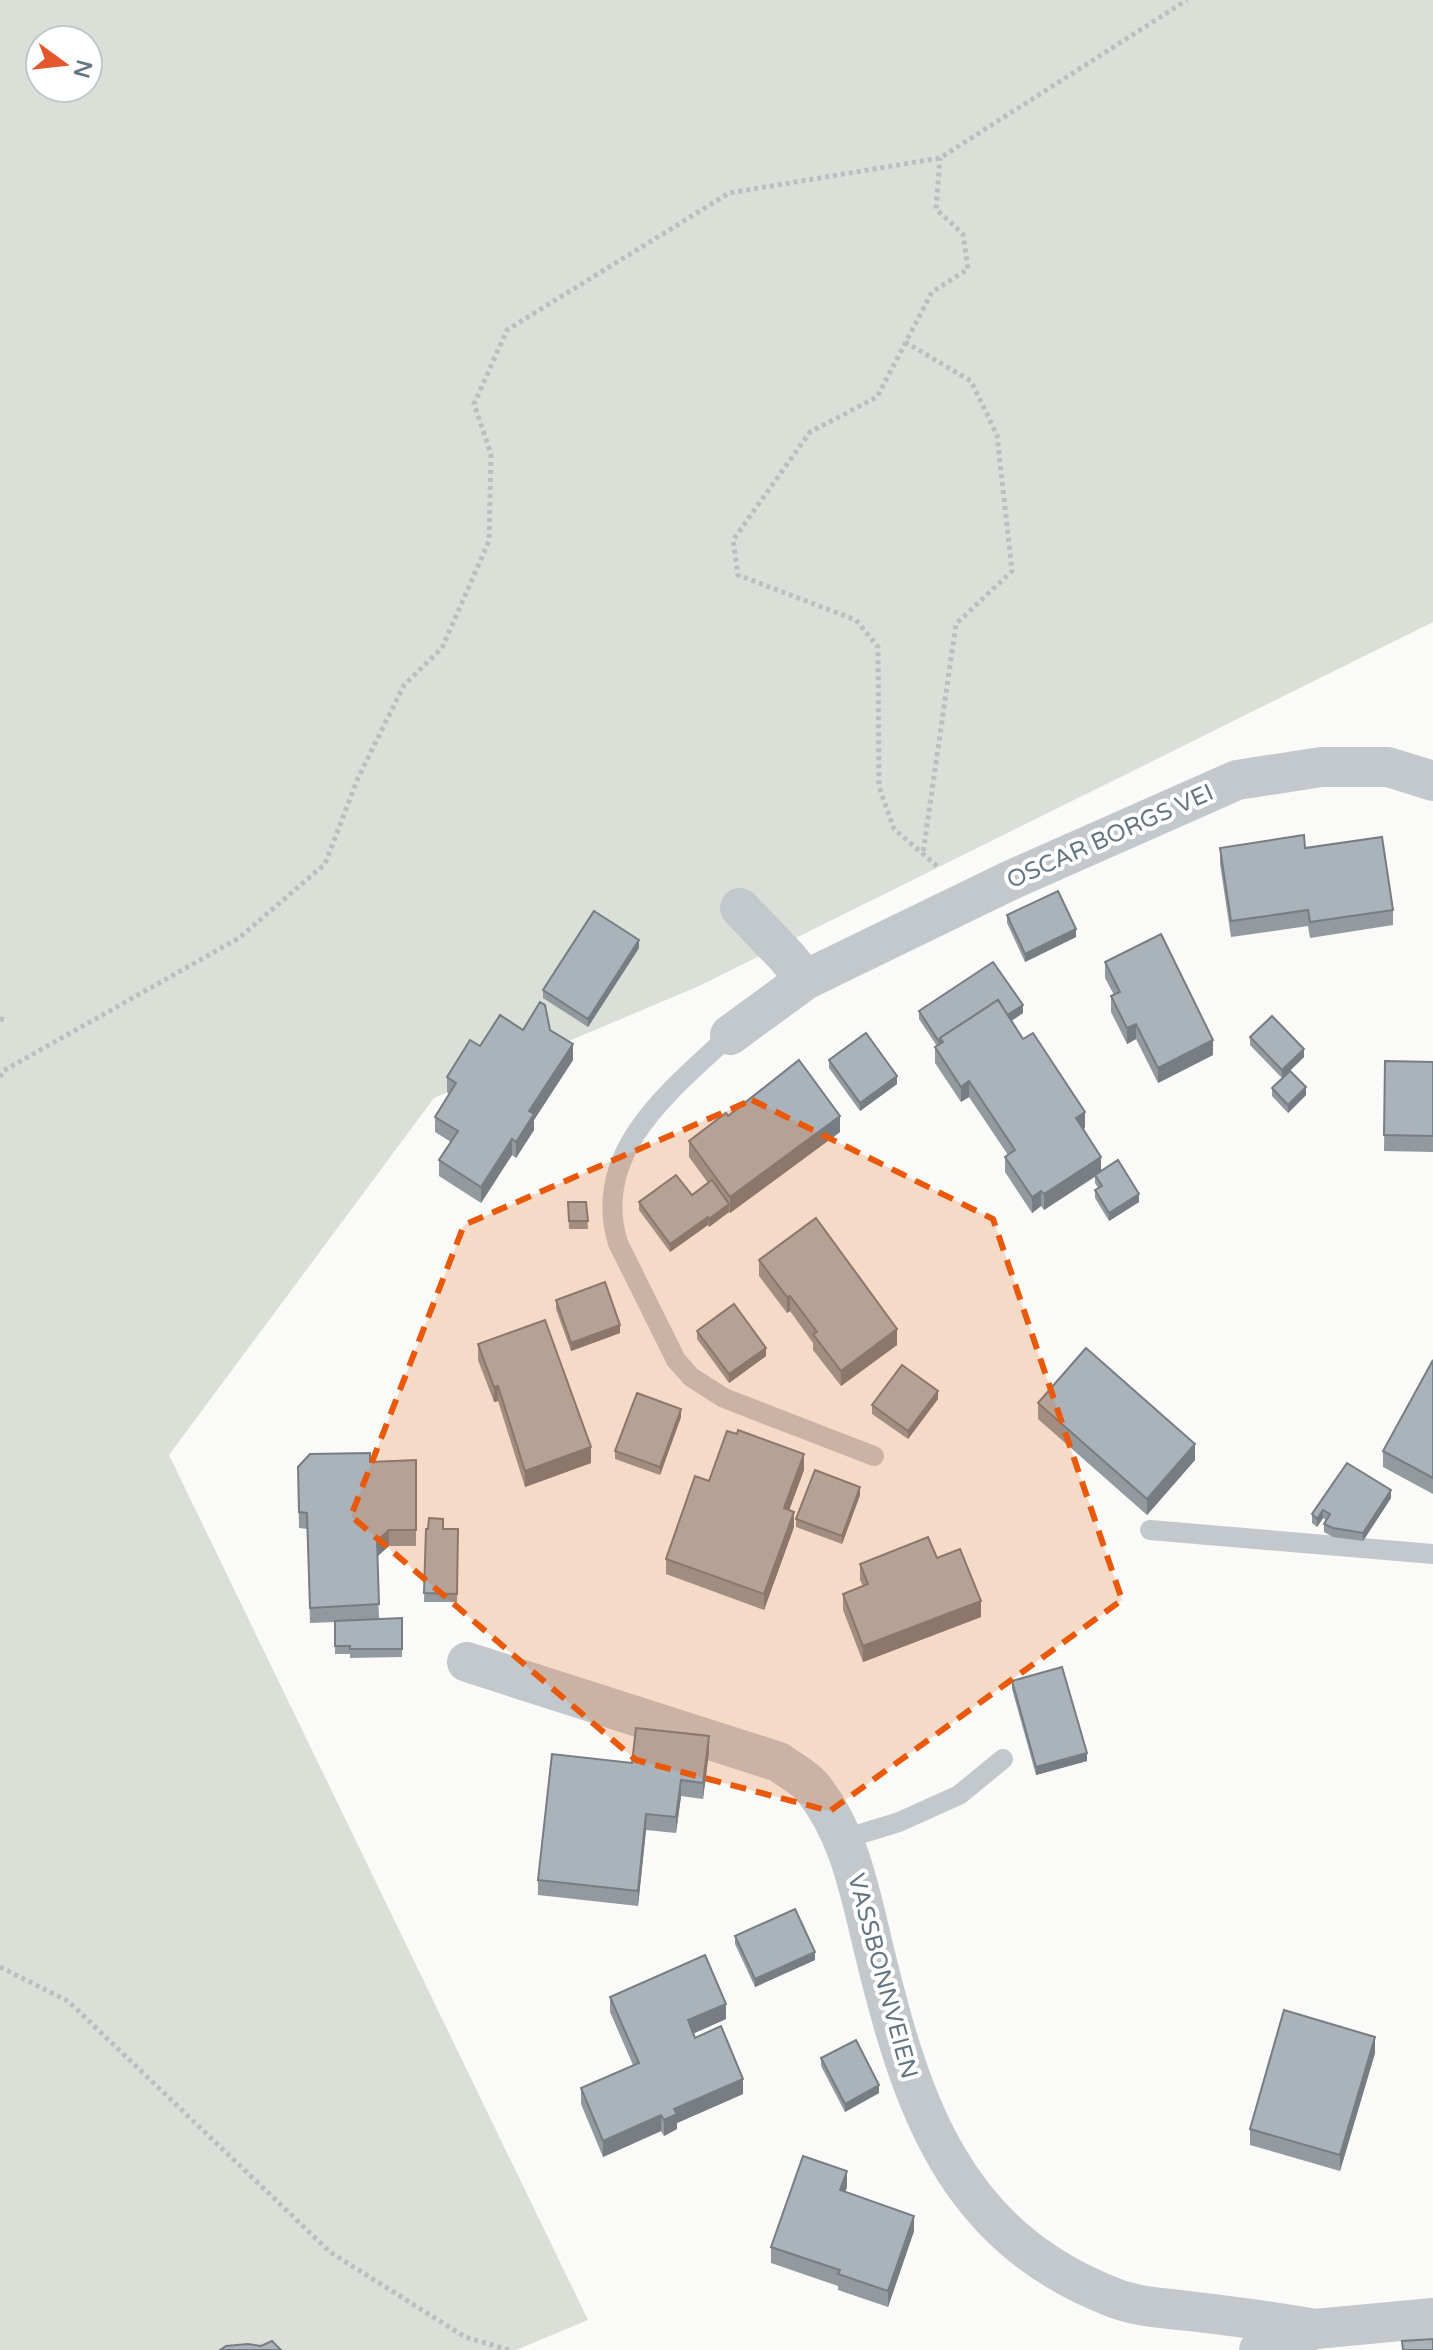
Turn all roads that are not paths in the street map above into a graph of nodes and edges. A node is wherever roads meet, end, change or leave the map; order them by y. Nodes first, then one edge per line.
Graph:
1 (1433, 781) edge
2 (740, 908) dead end
3 (805, 980) junction
4 (730, 1035) joint
5 (874, 1456) dead end
6 (1150, 1530) dead end
7 (1433, 1554) edge
8 (467, 1662) dead end
9 (1003, 1759) dead end
10 (844, 1839) junction
11 (1433, 2318) edge
12 (1315, 2329) junction
13 (1259, 2350) edge

1 - 3 street, OSCAR BORGS VEI
2 - 3 street
3 - 4 street, OSCAR BORGS VEI
4 - 5 lane
6 - 7 lane
8 - 10 street, VASSBONNVEIEN
9 - 10 lane
10 - 12 street, VASSBONNVEIEN
11 - 12 street, VASSBONNVEIEN
12 - 13 street, VASSBONNVEIEN

